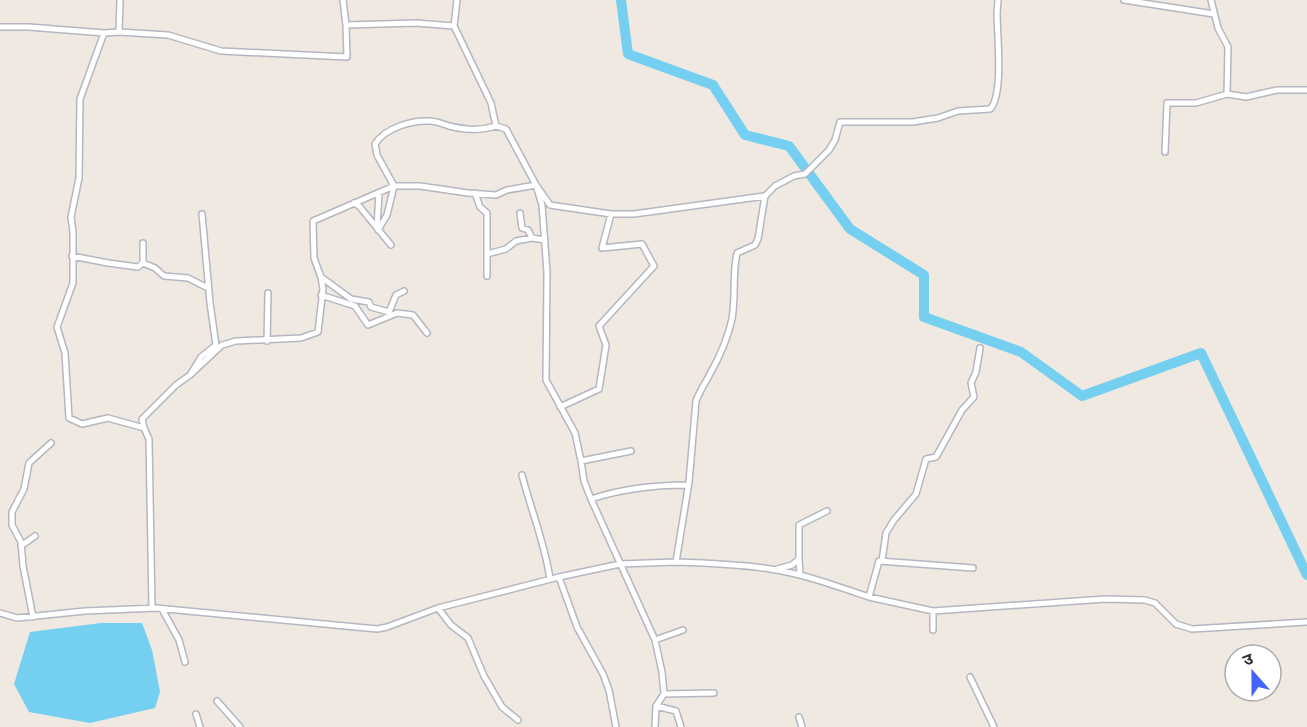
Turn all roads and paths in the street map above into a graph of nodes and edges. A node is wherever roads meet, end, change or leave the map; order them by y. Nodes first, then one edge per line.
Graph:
1 (120, 0) edge
2 (343, 0) edge
3 (457, 0) edge
4 (998, 0) edge
5 (1124, 0) edge
6 (1211, 0) edge
7 (1214, 14) junction
8 (346, 25) junction
9 (454, 26) junction
10 (0, 27) edge
11 (119, 32) junction
12 (104, 33) junction
13 (1307, 90) edge
14 (1227, 94) junction
15 (496, 126) junction
16 (1165, 152) dead end
17 (536, 185) junction
18 (394, 186) junction
19 (379, 193) junction
20 (475, 193) junction
21 (496, 195) junction
22 (765, 196) junction
23 (354, 203) junction
24 (499, 204) dead end
25 (520, 213) dead end
26 (202, 214) dead end
27 (611, 214) junction
28 (377, 229) junction
29 (532, 238) junction
30 (545, 240) junction
31 (142, 243) dead end
32 (391, 245) dead end
33 (487, 254) junction
34 (72, 255) junction
35 (142, 263) junction
36 (487, 276) dead end
37 (321, 278) junction
38 (208, 288) junction
39 (404, 291) dead end
40 (268, 293) dead end
41 (321, 294) junction
42 (427, 333) dead end
43 (267, 341) junction
44 (980, 348) dead end
45 (190, 375) junction
46 (560, 407) junction
47 (144, 428) junction
48 (51, 443) dead end
49 (631, 451) dead end
50 (581, 461) junction
51 (522, 475) dead end
52 (688, 485) junction
53 (591, 499) junction
54 (827, 511) dead end
55 (35, 536) dead end
56 (21, 546) junction
57 (798, 559) junction
58 (882, 561) junction
59 (676, 562) junction
60 (620, 564) junction
61 (973, 568) dead end
62 (775, 570) junction
63 (800, 575) junction
64 (559, 577) junction
65 (550, 579) junction
66 (870, 597) junction
67 (152, 608) junction
68 (438, 608) junction
69 (162, 609) junction
70 (933, 611) junction
71 (0, 614) edge
72 (33, 617) junction
73 (1307, 622) edge
74 (683, 630) dead end
75 (933, 630) dead end
76 (655, 640) junction
77 (185, 662) dead end
78 (970, 677) dead end
79 (714, 693) dead end
80 (664, 694) junction
81 (217, 701) dead end
82 (656, 706) junction
83 (196, 714) dead end
84 (799, 717) dead end
85 (518, 720) dead end
86 (200, 727) edge
87 (240, 727) edge
88 (616, 727) edge
89 (655, 727) edge
90 (681, 727) edge
91 (802, 727) edge
92 (994, 727) edge

1 - 11 street
2 - 8 street
3 - 9 street
4 - 22 street
5 - 7 street
6 - 7 street
7 - 14 street
8 - 9 street
8 - 11 street
9 - 15 street
10 - 12 street
11 - 12 street
12 - 34 street
13 - 14 street
14 - 16 street
15 - 17 street
15 - 18 street
17 - 21 street
17 - 27 street
17 - 30 street
18 - 19 street
18 - 20 street
18 - 28 street
19 - 23 street
19 - 28 street
20 - 21 street
20 - 33 street
21 - 24 street
22 - 27 street
22 - 52 street
23 - 28 street
23 - 37 street
25 - 29 street
26 - 38 street
27 - 46 street
28 - 32 street
29 - 30 street
29 - 33 street
30 - 46 street
31 - 35 street
33 - 36 street
34 - 35 street
34 - 47 street
35 - 38 street
37 - 39 street
37 - 41 street
38 - 45 street
40 - 43 street
41 - 42 street
41 - 43 street
43 - 45 street
44 - 58 street
45 - 47 street
46 - 50 street
47 - 67 street
48 - 56 street
49 - 50 street
50 - 53 street
51 - 65 street
52 - 53 street
52 - 59 street
53 - 60 street
54 - 57 street
55 - 56 street
56 - 72 street
57 - 62 street
57 - 63 street
58 - 61 street
58 - 66 street
59 - 60 street
59 - 62 street
60 - 64 street
60 - 76 street
62 - 63 street
63 - 66 street
64 - 65 street
64 - 88 street
65 - 68 street
66 - 70 street
67 - 69 street
67 - 72 street
68 - 69 street
68 - 85 street
69 - 77 street
70 - 73 street
70 - 75 street
71 - 72 street
74 - 76 street
76 - 80 street
78 - 92 street
79 - 80 street
80 - 82 street
81 - 87 street
82 - 89 street
82 - 90 street
83 - 86 street
84 - 91 street

